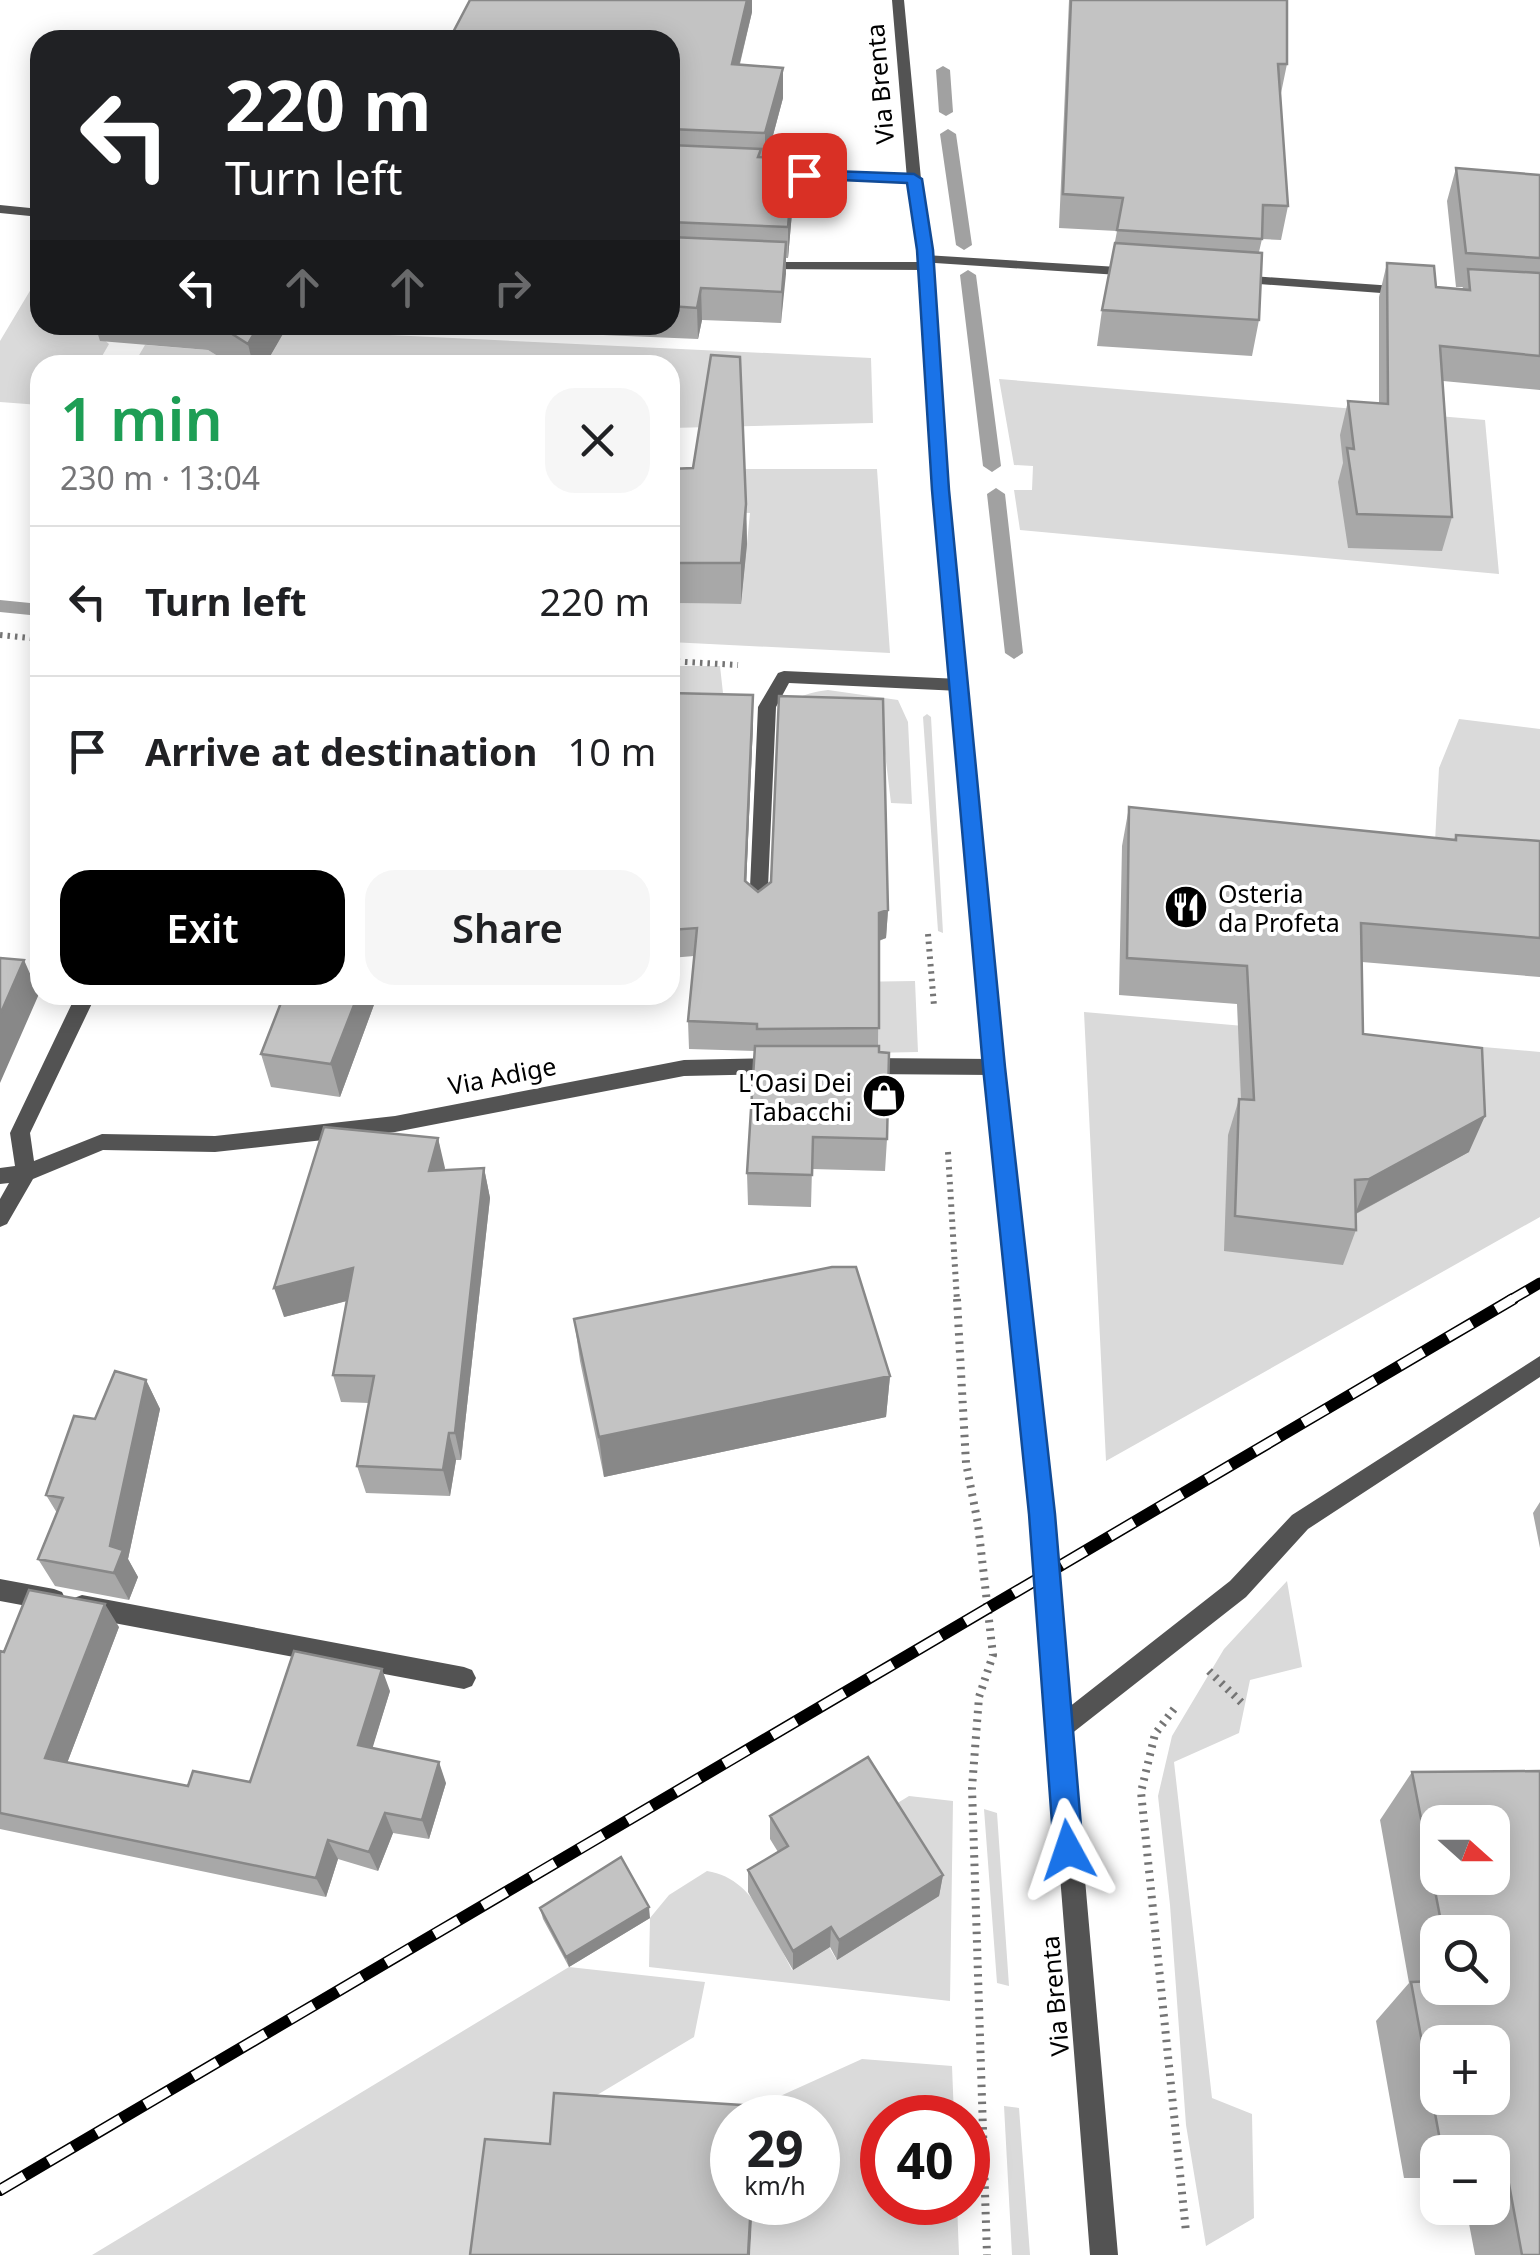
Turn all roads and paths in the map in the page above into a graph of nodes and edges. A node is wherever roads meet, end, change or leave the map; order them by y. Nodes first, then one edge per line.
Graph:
1 (899, 4) edge
2 (743, 172) edge
3 (914, 179) junction
4 (0, 209) edge
5 (30, 211) edge
6 (925, 263) junction
7 (740, 264) edge
8 (1142, 273) edge
9 (1222, 278) edge
10 (1421, 292) edge
11 (0, 635) edge
12 (30, 638) edge
13 (680, 661) edge
14 (784, 677) junction
15 (960, 685) junction
16 (758, 910) edge
17 (930, 960) dead end
18 (930, 978) dead end
19 (81, 1005) edge
20 (797, 1066) edge
21 (851, 1066) edge
22 (994, 1067) junction
23 (26, 1174) junction
24 (0, 1176) edge
25 (0, 1218) edge
26 (952, 1233) dead end
27 (1540, 1365) edge
28 (0, 1590) edge
29 (464, 1678) dead end
30 (1195, 1681) dead end
31 (1185, 1694) dead end
32 (1244, 1706) dead end
33 (1058, 1730) junction
34 (1186, 2232) dead end
35 (988, 2255) edge
36 (1104, 2255) edge

1 - 3 street, Via Brenta
2 - 3 street
3 - 6 street, Via Brenta
4 - 5 street
6 - 7 street
6 - 8 street
6 - 15 street, Via Brenta
9 - 10 street
11 - 12 path
13 - 14 path
14 - 15 street
14 - 16 street
15 - 22 street, Via Brenta
17 - 18 path
19 - 23 street
20 - 23 street, Via Adige
21 - 22 street
22 - 33 street, Via Brenta
23 - 24 street, Via Adige
23 - 25 street
26 - 35 path
27 - 33 street
28 - 29 street
30 - 32 path
31 - 34 path
33 - 36 street, Via Brenta

